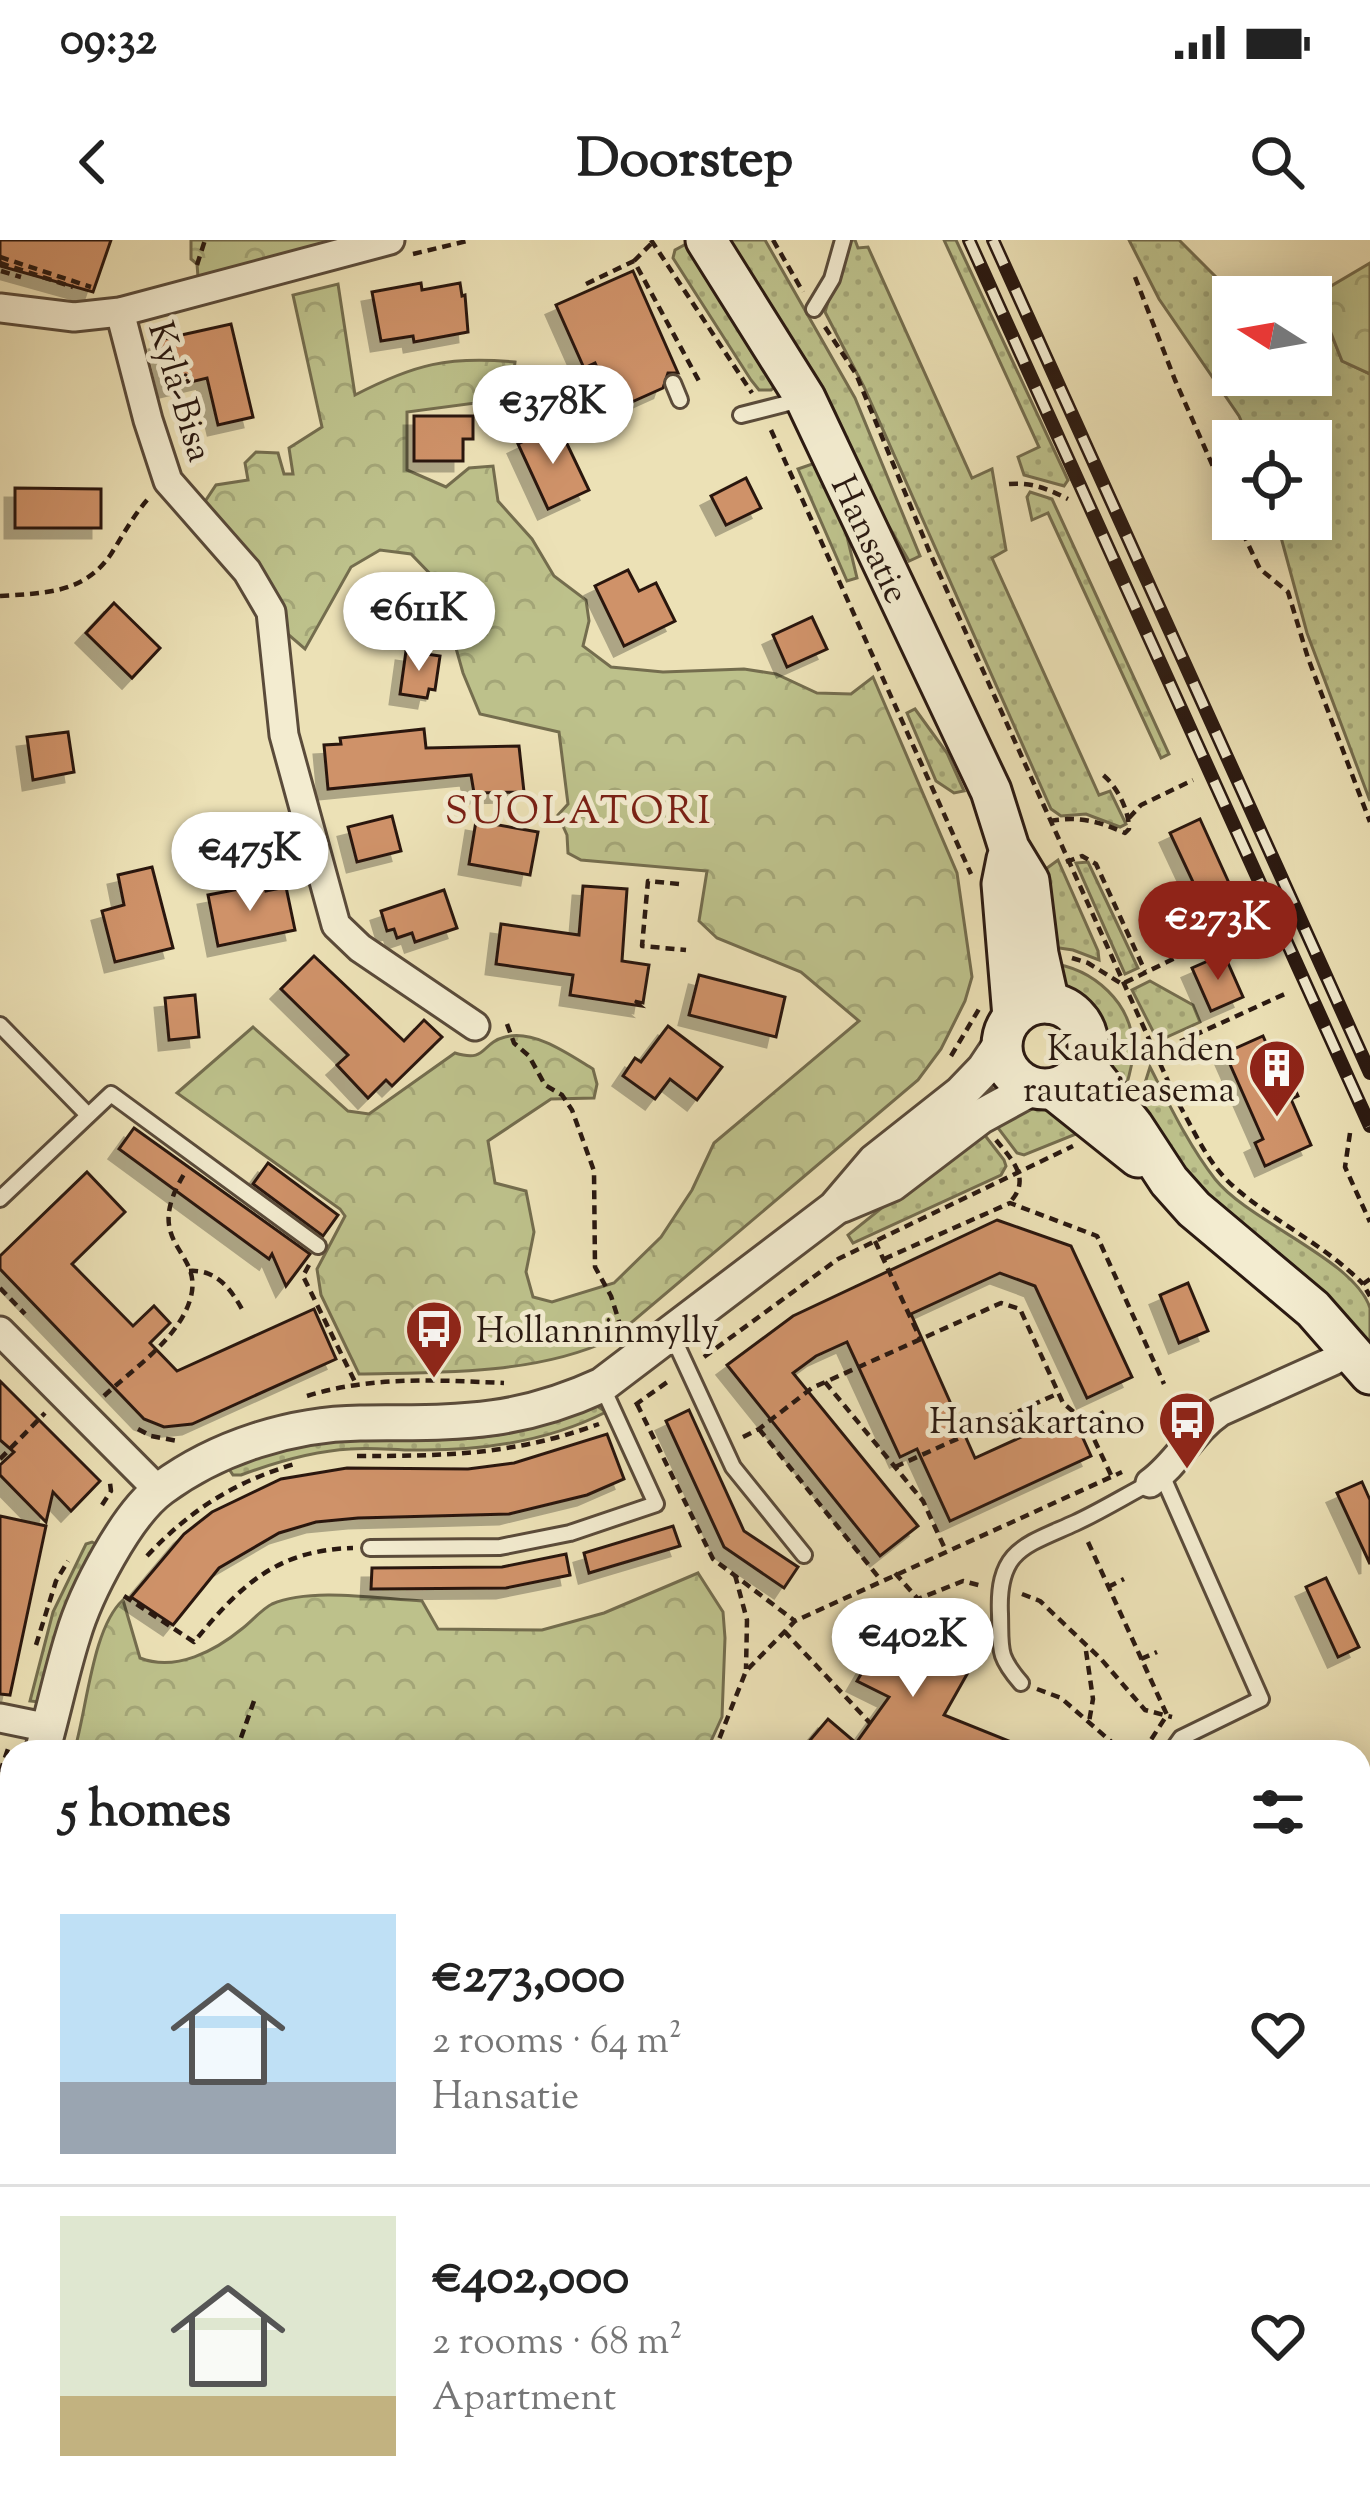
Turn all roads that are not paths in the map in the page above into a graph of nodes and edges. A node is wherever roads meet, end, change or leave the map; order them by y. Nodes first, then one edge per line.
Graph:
1 (706, 240) edge
2 (843, 240) edge
3 (366, 249) edge
4 (0, 308) edge
5 (814, 309) road end
6 (120, 312) junction
7 (673, 383) dead end
8 (805, 398) junction
9 (680, 400) dead end
10 (741, 415) dead end
11 (1011, 1017) junction
12 (0, 1025) edge
13 (475, 1026) dead end
14 (1084, 1064) junction
15 (1043, 1089) junction
16 (88, 1115) junction
17 (1169, 1181) junction
18 (0, 1199) edge
19 (835, 1208) junction
20 (318, 1246) road end
21 (0, 1330) edge
22 (671, 1334) junction
23 (1360, 1362) edge
24 (602, 1385) junction
25 (1156, 1479) junction
26 (158, 1490) junction
27 (370, 1548) road end
28 (804, 1555) dead end
29 (1021, 1683) road end
30 (0, 1718) edge
31 (46, 1740) edge
32 (1180, 1740) edge

1 - 8 main road, Hansatie
2 - 5 lane
3 - 6 street
4 - 6 street
6 - 13 street, Kylä-Bisa
7 - 9 lane
8 - 10 lane
8 - 11 main road, Hansatie
11 - 14 main road
11 - 15 main road
11 - 19 street
12 - 16 lane
14 - 15 main road
14 - 17 main road
15 - 17 main road
15 - 19 street
16 - 18 lane
16 - 20 lane
17 - 23 main road
19 - 22 street
21 - 26 street
22 - 24 street
22 - 28 lane
23 - 25 street
24 - 26 street
24 - 27 lane
25 - 29 lane
25 - 32 lane
26 - 31 street
30 - 31 street

